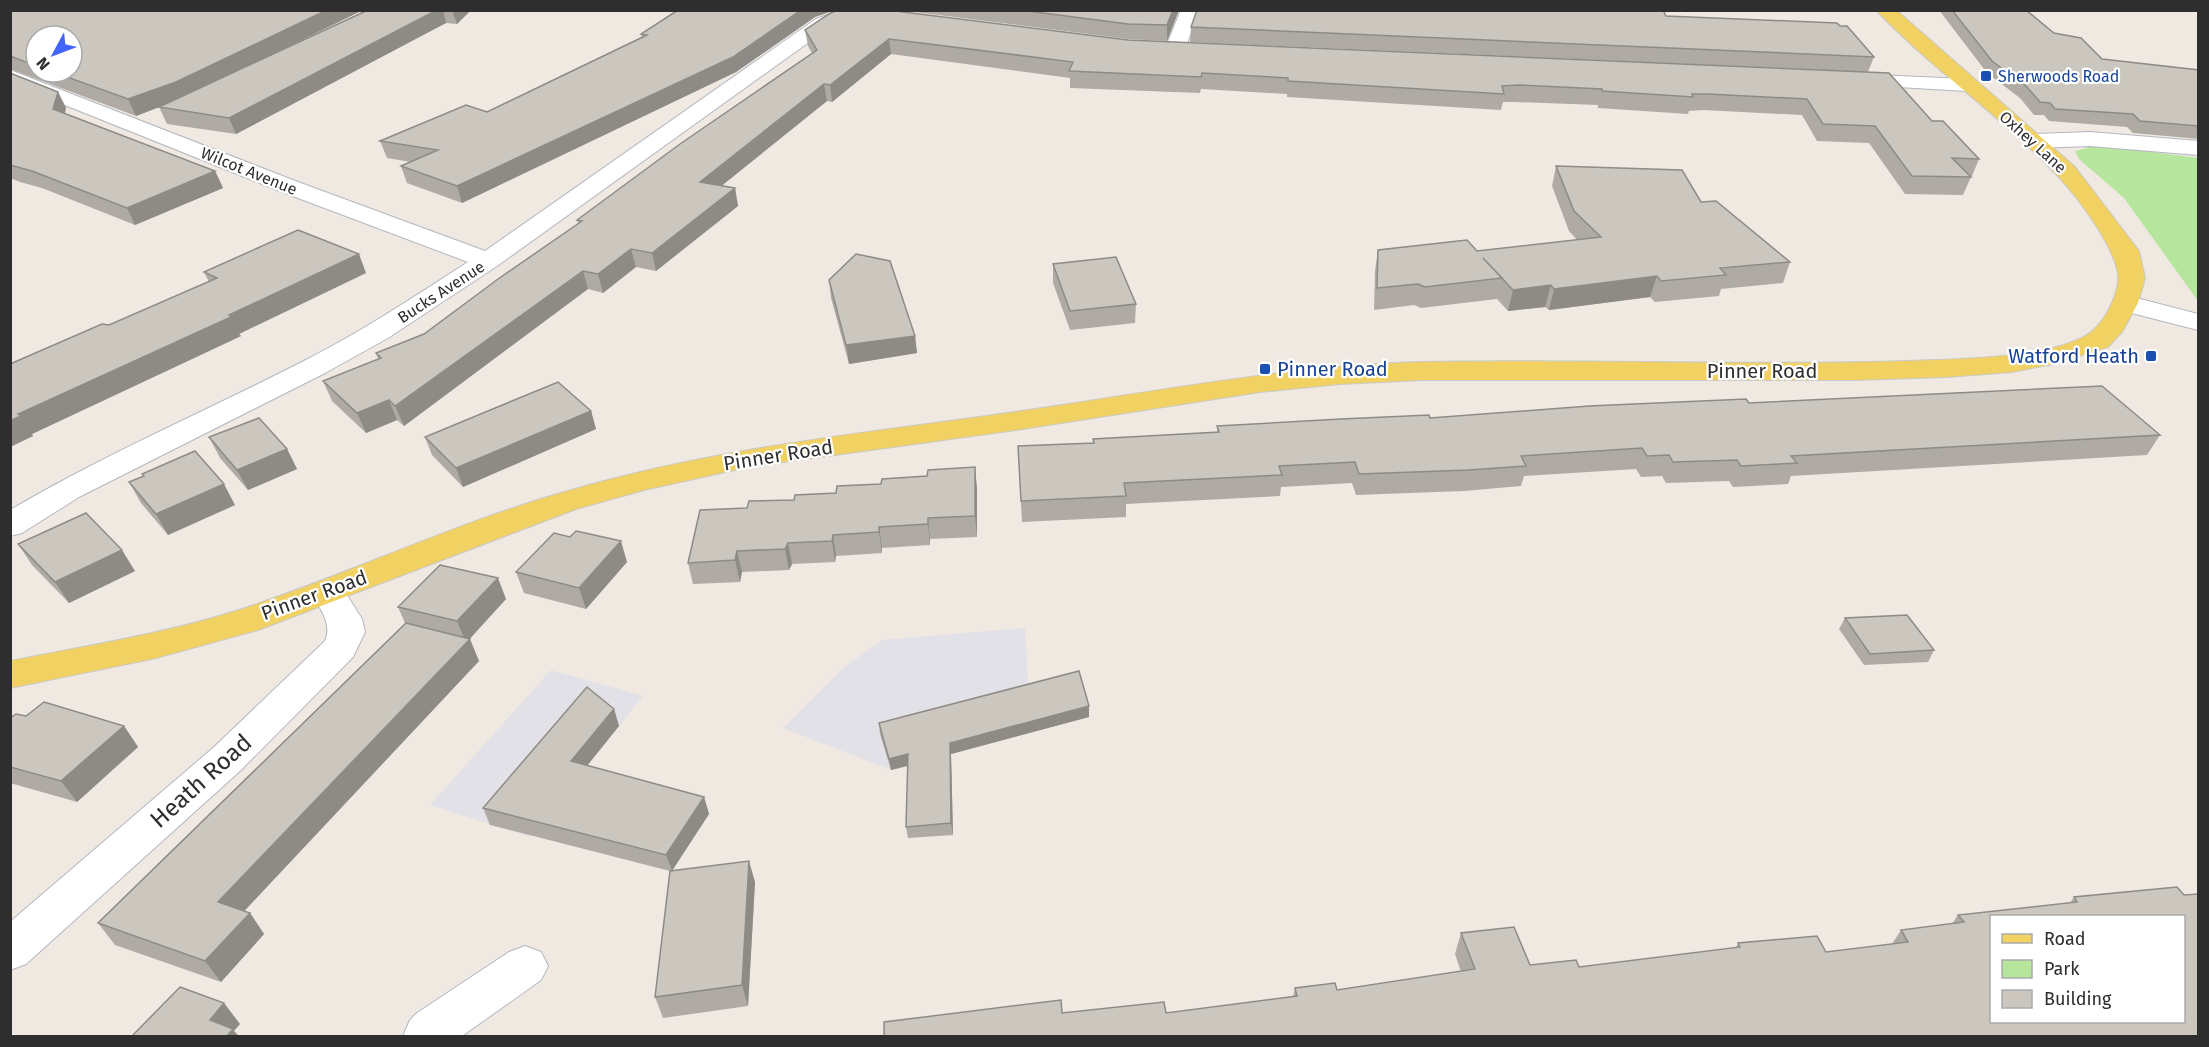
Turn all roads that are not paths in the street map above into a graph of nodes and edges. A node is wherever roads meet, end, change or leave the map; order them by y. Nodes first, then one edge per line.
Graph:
1 (1190, 10) edge
2 (1885, 10) edge
3 (850, 14) edge
4 (1152, 48) edge
5 (1175, 50) junction
6 (1199, 51) edge
7 (10, 76) edge
8 (1838, 79) edge
9 (1967, 85) junction
10 (49, 92) junction
11 (20, 101) edge
12 (161, 117) edge
13 (136, 126) junction
14 (2035, 141) junction
15 (2199, 148) edge
16 (488, 261) junction
17 (2125, 303) junction
18 (2199, 322) edge
19 (10, 525) edge
20 (328, 592) junction
21 (10, 675) edge
22 (10, 950) edge
23 (525, 966) dead end
24 (427, 1036) edge

1 - 5 street
2 - 9 main road, Oxhey Lane
3 - 16 street, Bucks Avenue
4 - 5 street
5 - 6 street
7 - 10 street, Wilcot Avenue
8 - 9 street
9 - 14 main road, Oxhey Lane
10 - 11 street
10 - 13 street, Wilcot Avenue
12 - 13 street
13 - 16 street, Wilcot Avenue
14 - 15 street
14 - 17 main road, Oxhey Lane
16 - 19 street, Bucks Avenue
17 - 18 street
17 - 20 main road, Pinner Road
20 - 21 main road, Pinner Road
20 - 22 street, Heath Road
23 - 24 street

